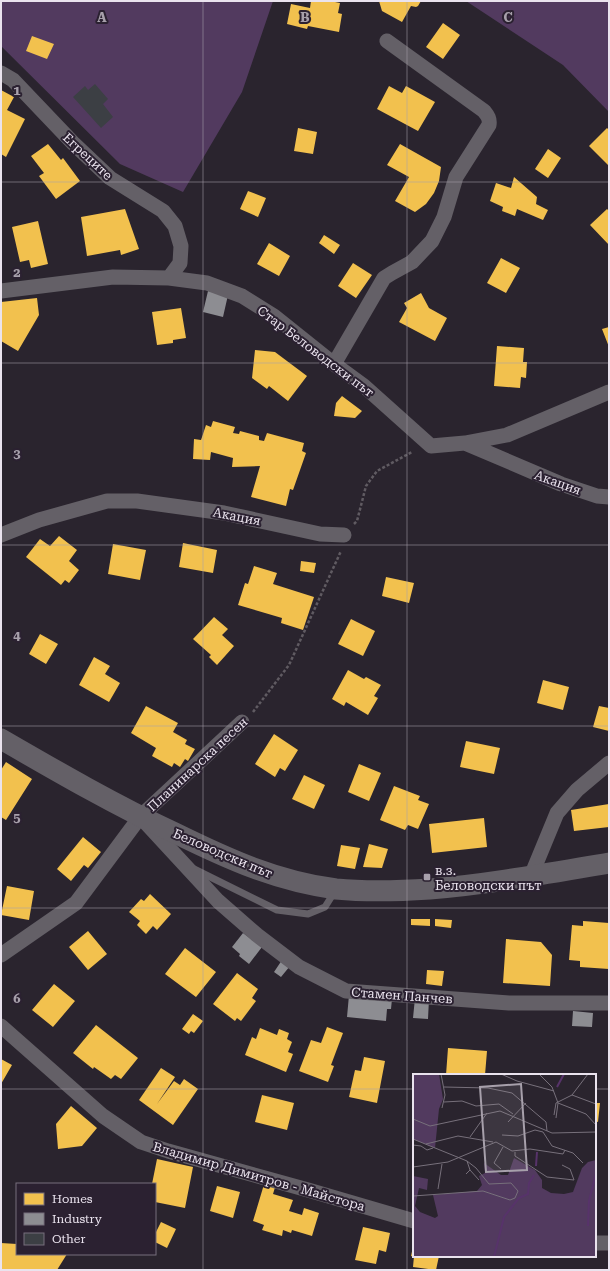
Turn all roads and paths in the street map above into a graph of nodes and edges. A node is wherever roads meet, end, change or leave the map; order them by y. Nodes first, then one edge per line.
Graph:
1 (387, 41) dead end
2 (1, 73) edge
3 (169, 278) junction
4 (1, 291) edge
5 (334, 364) junction
6 (609, 392) edge
7 (465, 442) junction
8 (431, 446) junction
9 (609, 497) edge
10 (1, 535) edge
11 (344, 536) junction
12 (242, 722) joint
13 (1, 739) edge
14 (609, 763) edge
15 (140, 817) junction
16 (180, 862) junction
17 (609, 863) edge
18 (531, 876) junction
19 (336, 889) junction
20 (1, 955) edge
21 (609, 1003) edge
22 (1, 1026) edge
23 (413, 1221) edge
24 (596, 1243) edge
25 (609, 1243) edge

1 - 5 street
2 - 3 street, Егреците
3 - 4 street, Стар Беловодски път
3 - 5 street, Стар Беловодски път
5 - 8 street, Стар Беловодски път
6 - 7 street
7 - 8 street
7 - 9 street, Акация
8 - 11 path
10 - 11 street, Акация
11 - 12 path, Планинарска песен
12 - 15 street, Планинарска песен
13 - 15 street, Беловодски път
14 - 18 street
15 - 16 street, Стамен Панчев
15 - 19 street, Беловодски път
15 - 20 street, Планинарска песен
16 - 19 lane
16 - 21 street, Стамен Панчев
17 - 18 street, Беловодски път
18 - 19 street, Беловодски път
22 - 23 street, Владимир Димитров - Майстора
24 - 25 street

